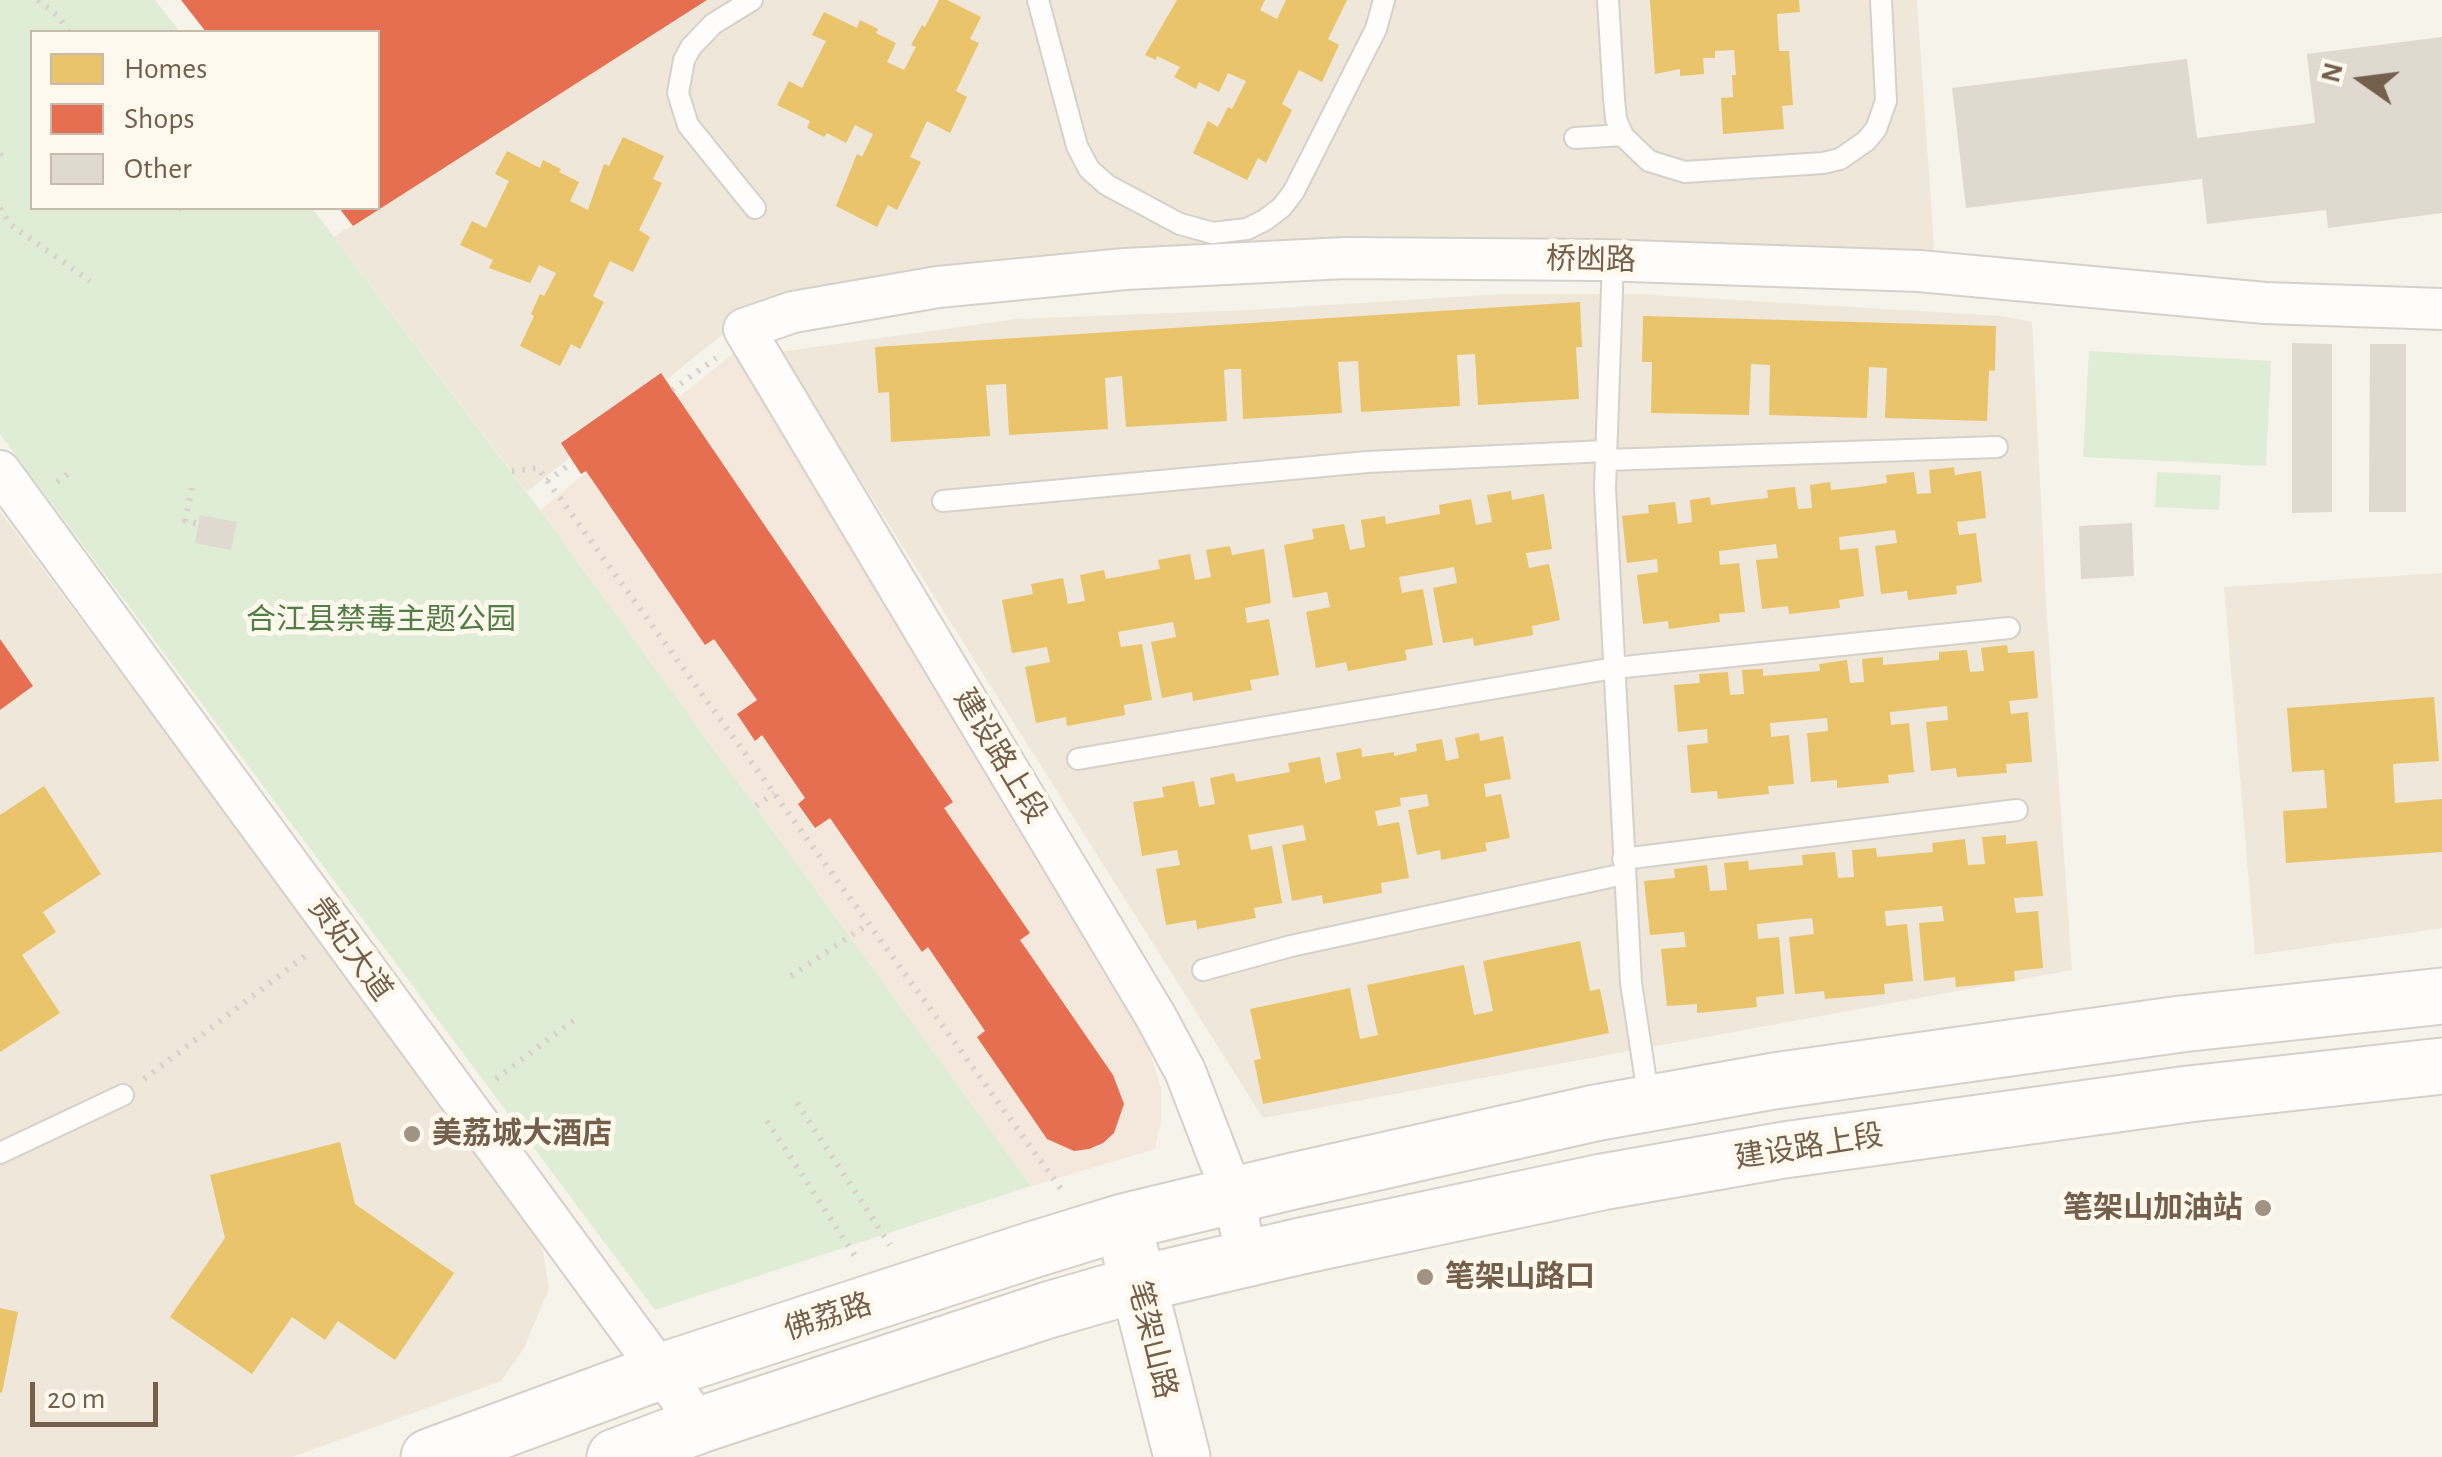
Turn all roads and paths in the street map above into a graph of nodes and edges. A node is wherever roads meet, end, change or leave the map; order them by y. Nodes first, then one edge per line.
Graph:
1 (38, 0) edge
2 (752, 0) edge
3 (1038, 0) edge
4 (1384, 0) edge
5 (1608, 0) edge
6 (1881, 0) edge
7 (67, 30) edge
8 (1624, 135) junction
9 (1575, 138) dead end
10 (0, 208) edge
11 (755, 208) dead end
12 (1612, 260) junction
13 (90, 281) dead end
14 (2442, 309) edge
15 (746, 332) junction
16 (672, 390) dead end
17 (1997, 448) dead end
18 (1606, 456) junction
19 (573, 462) dead end
20 (0, 471) edge
21 (512, 471) dead end
22 (548, 482) junction
23 (192, 488) dead end
24 (943, 501) dead end
25 (198, 524) dead end
26 (2009, 628) dead end
27 (1614, 668) junction
28 (1078, 759) dead end
29 (774, 793) junction
30 (756, 806) dead end
31 (2017, 810) dead end
32 (1624, 866) junction
33 (869, 924) junction
34 (337, 932) junction
35 (1203, 970) dead end
36 (790, 976) dead end
37 (2442, 996) edge
38 (575, 1018) dead end
39 (2442, 1066) edge
40 (123, 1095) joint
41 (797, 1102) dead end
42 (1650, 1103) junction
43 (463, 1104) junction
44 (768, 1121) dead end
45 (0, 1152) edge
46 (1062, 1189) dead end
47 (1233, 1195) junction
48 (1122, 1222) junction
49 (890, 1245) dead end
50 (855, 1256) dead end
51 (1247, 1258) junction
52 (1138, 1284) junction
53 (660, 1372) junction
54 (700, 1425) junction
55 (430, 1457) edge
56 (615, 1457) edge
57 (1182, 1457) edge

1 - 7 path
2 - 11 lane
3 - 4 lane
5 - 8 lane
6 - 8 lane
8 - 9 lane
10 - 13 path
12 - 14 street, 桥凼路
12 - 15 street, 桥凼路
12 - 18 lane
15 - 16 path
15 - 47 street, 建设路上段
17 - 18 lane
18 - 24 lane
18 - 27 lane
19 - 22 path
20 - 34 street, 贵妃大道
21 - 22 path
22 - 29 path
23 - 25 path
26 - 27 lane
27 - 28 lane
27 - 32 lane
29 - 30 path
29 - 33 path
31 - 32 lane
32 - 35 lane
32 - 42 lane
33 - 36 path
33 - 46 path
34 - 40 path
34 - 43 street, 贵妃大道
37 - 42 main road
38 - 43 path
39 - 51 main road, 建设路上段
40 - 45 lane
41 - 49 path
42 - 47 main road
43 - 53 street, 贵妃大道
44 - 50 path
47 - 48 main road, 佛荔路
47 - 51 street, 建设路上段
48 - 52 main road, 笔架山路
48 - 53 main road, 佛荔路
51 - 52 main road, 佛荔路
52 - 54 main road, 佛荔路
52 - 57 main road, 笔架山路
53 - 54 street, 贵妃大道
53 - 55 main road, 佛荔路
54 - 56 main road, 佛荔路

